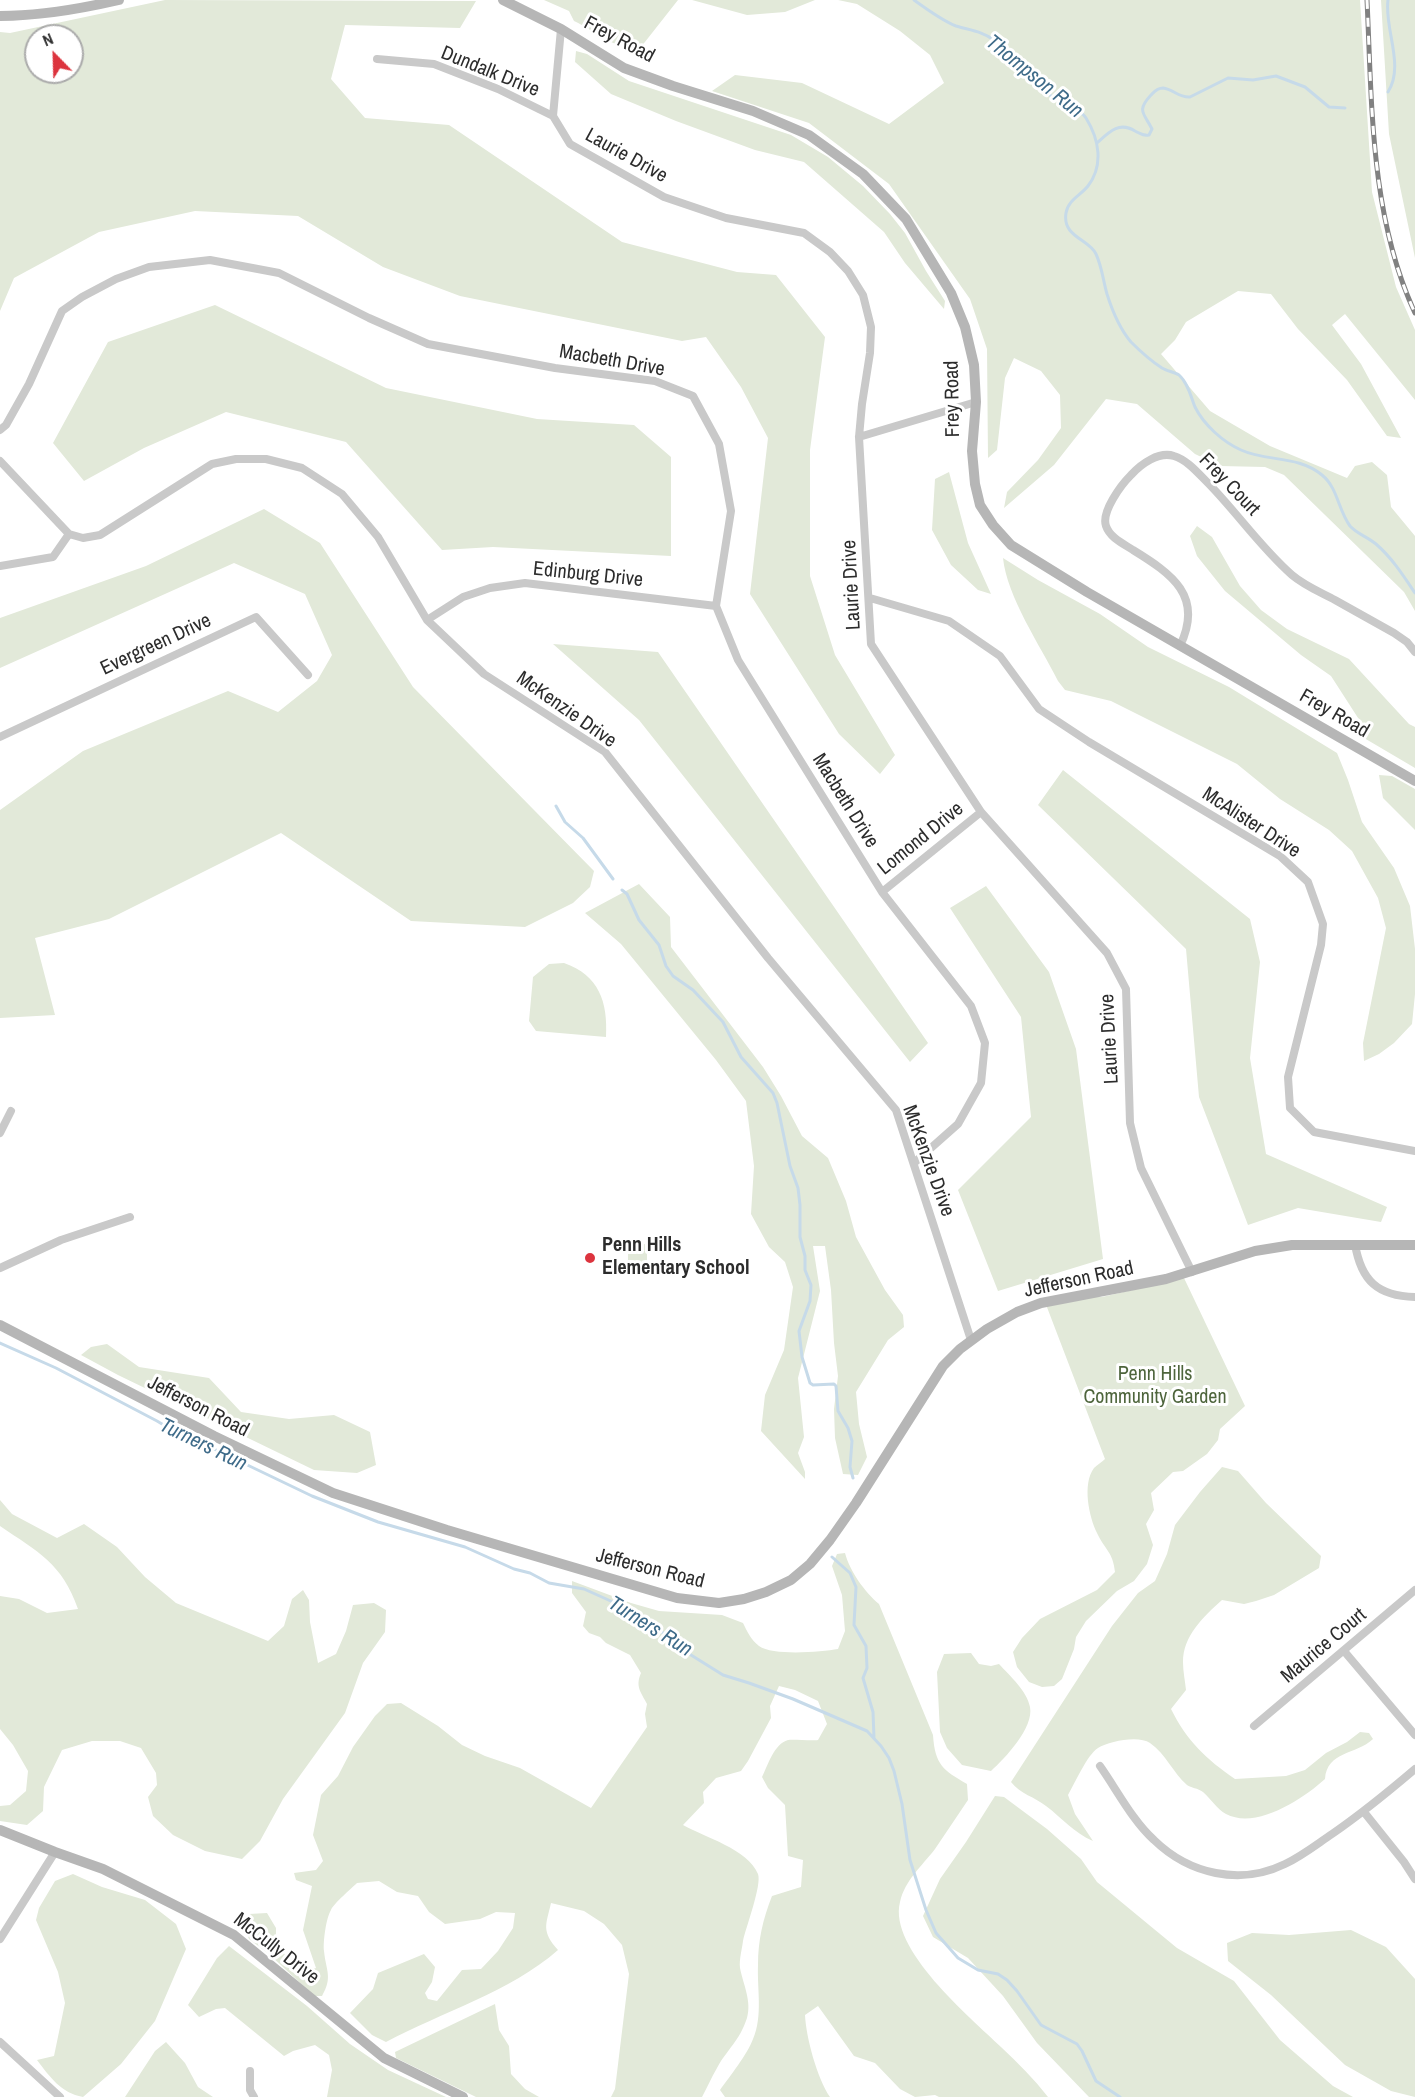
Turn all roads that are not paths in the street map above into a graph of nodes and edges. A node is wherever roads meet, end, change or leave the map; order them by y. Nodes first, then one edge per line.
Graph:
1 (119, 0) edge
2 (502, 0) edge
3 (0, 16) edge
4 (561, 29) junction
5 (377, 59) dead end
6 (553, 116) junction
7 (976, 402) junction
8 (0, 430) edge
9 (859, 437) junction
10 (0, 461) edge
11 (69, 534) junction
12 (0, 566) edge
13 (870, 598) junction
14 (716, 606) junction
15 (427, 620) junction
16 (1180, 646) junction
17 (1415, 652) edge
18 (308, 675) dead end
19 (0, 737) edge
20 (1415, 781) edge
21 (981, 812) junction
22 (882, 892) junction
23 (11, 1111) dead end
24 (0, 1133) edge
25 (1415, 1151) edge
26 (914, 1163) junction
27 (130, 1217) dead end
28 (1355, 1244) junction
29 (1415, 1245) edge
30 (0, 1268) edge
31 (1192, 1272) junction
32 (1415, 1297) edge
33 (0, 1325) edge
34 (971, 1340) junction
35 (1415, 1590) edge
36 (1344, 1651) junction
37 (1254, 1726) dead end
38 (1415, 1735) edge
39 (1100, 1766) dead end
40 (1415, 1769) edge
41 (1364, 1812) junction
42 (0, 1830) edge
43 (55, 1852) junction
44 (1415, 1879) edge
45 (0, 1939) edge
46 (0, 2042) edge
47 (250, 2071) dead end
48 (60, 2097) edge
49 (254, 2097) edge
50 (463, 2097) edge

1 - 3 street
2 - 4 street, Frey Road
4 - 6 street
4 - 7 street, Frey Road
5 - 6 street, Dundalk Drive
6 - 9 street, Laurie Drive
7 - 9 street
7 - 16 street, Frey Road
8 - 14 street, Macbeth Drive
9 - 13 street, Laurie Drive
10 - 11 street
11 - 12 street
11 - 15 street, McKenzie Drive
13 - 21 street, Laurie Drive
13 - 25 street, McAlister Drive
14 - 15 street, Edinburg Drive
14 - 22 street, Macbeth Drive
15 - 26 street, McKenzie Drive
16 - 17 street, Frey Court
16 - 20 street, Frey Road
18 - 19 street, Evergreen Drive
21 - 22 street, Lomond Drive
21 - 31 street, Laurie Drive
22 - 26 street, Macbeth Drive
23 - 24 street
26 - 34 street, McKenzie Drive
27 - 30 street
28 - 29 street, Jefferson Road
28 - 31 street, Jefferson Road
28 - 32 street
31 - 34 street, Jefferson Road
33 - 34 street, Jefferson Road
35 - 36 street, Maurice Court
36 - 37 street, Maurice Court
36 - 38 street
39 - 41 street
40 - 41 street
41 - 44 street
42 - 43 street, McCully Drive
43 - 45 street
43 - 50 street, McCully Drive
46 - 48 street
47 - 49 street

